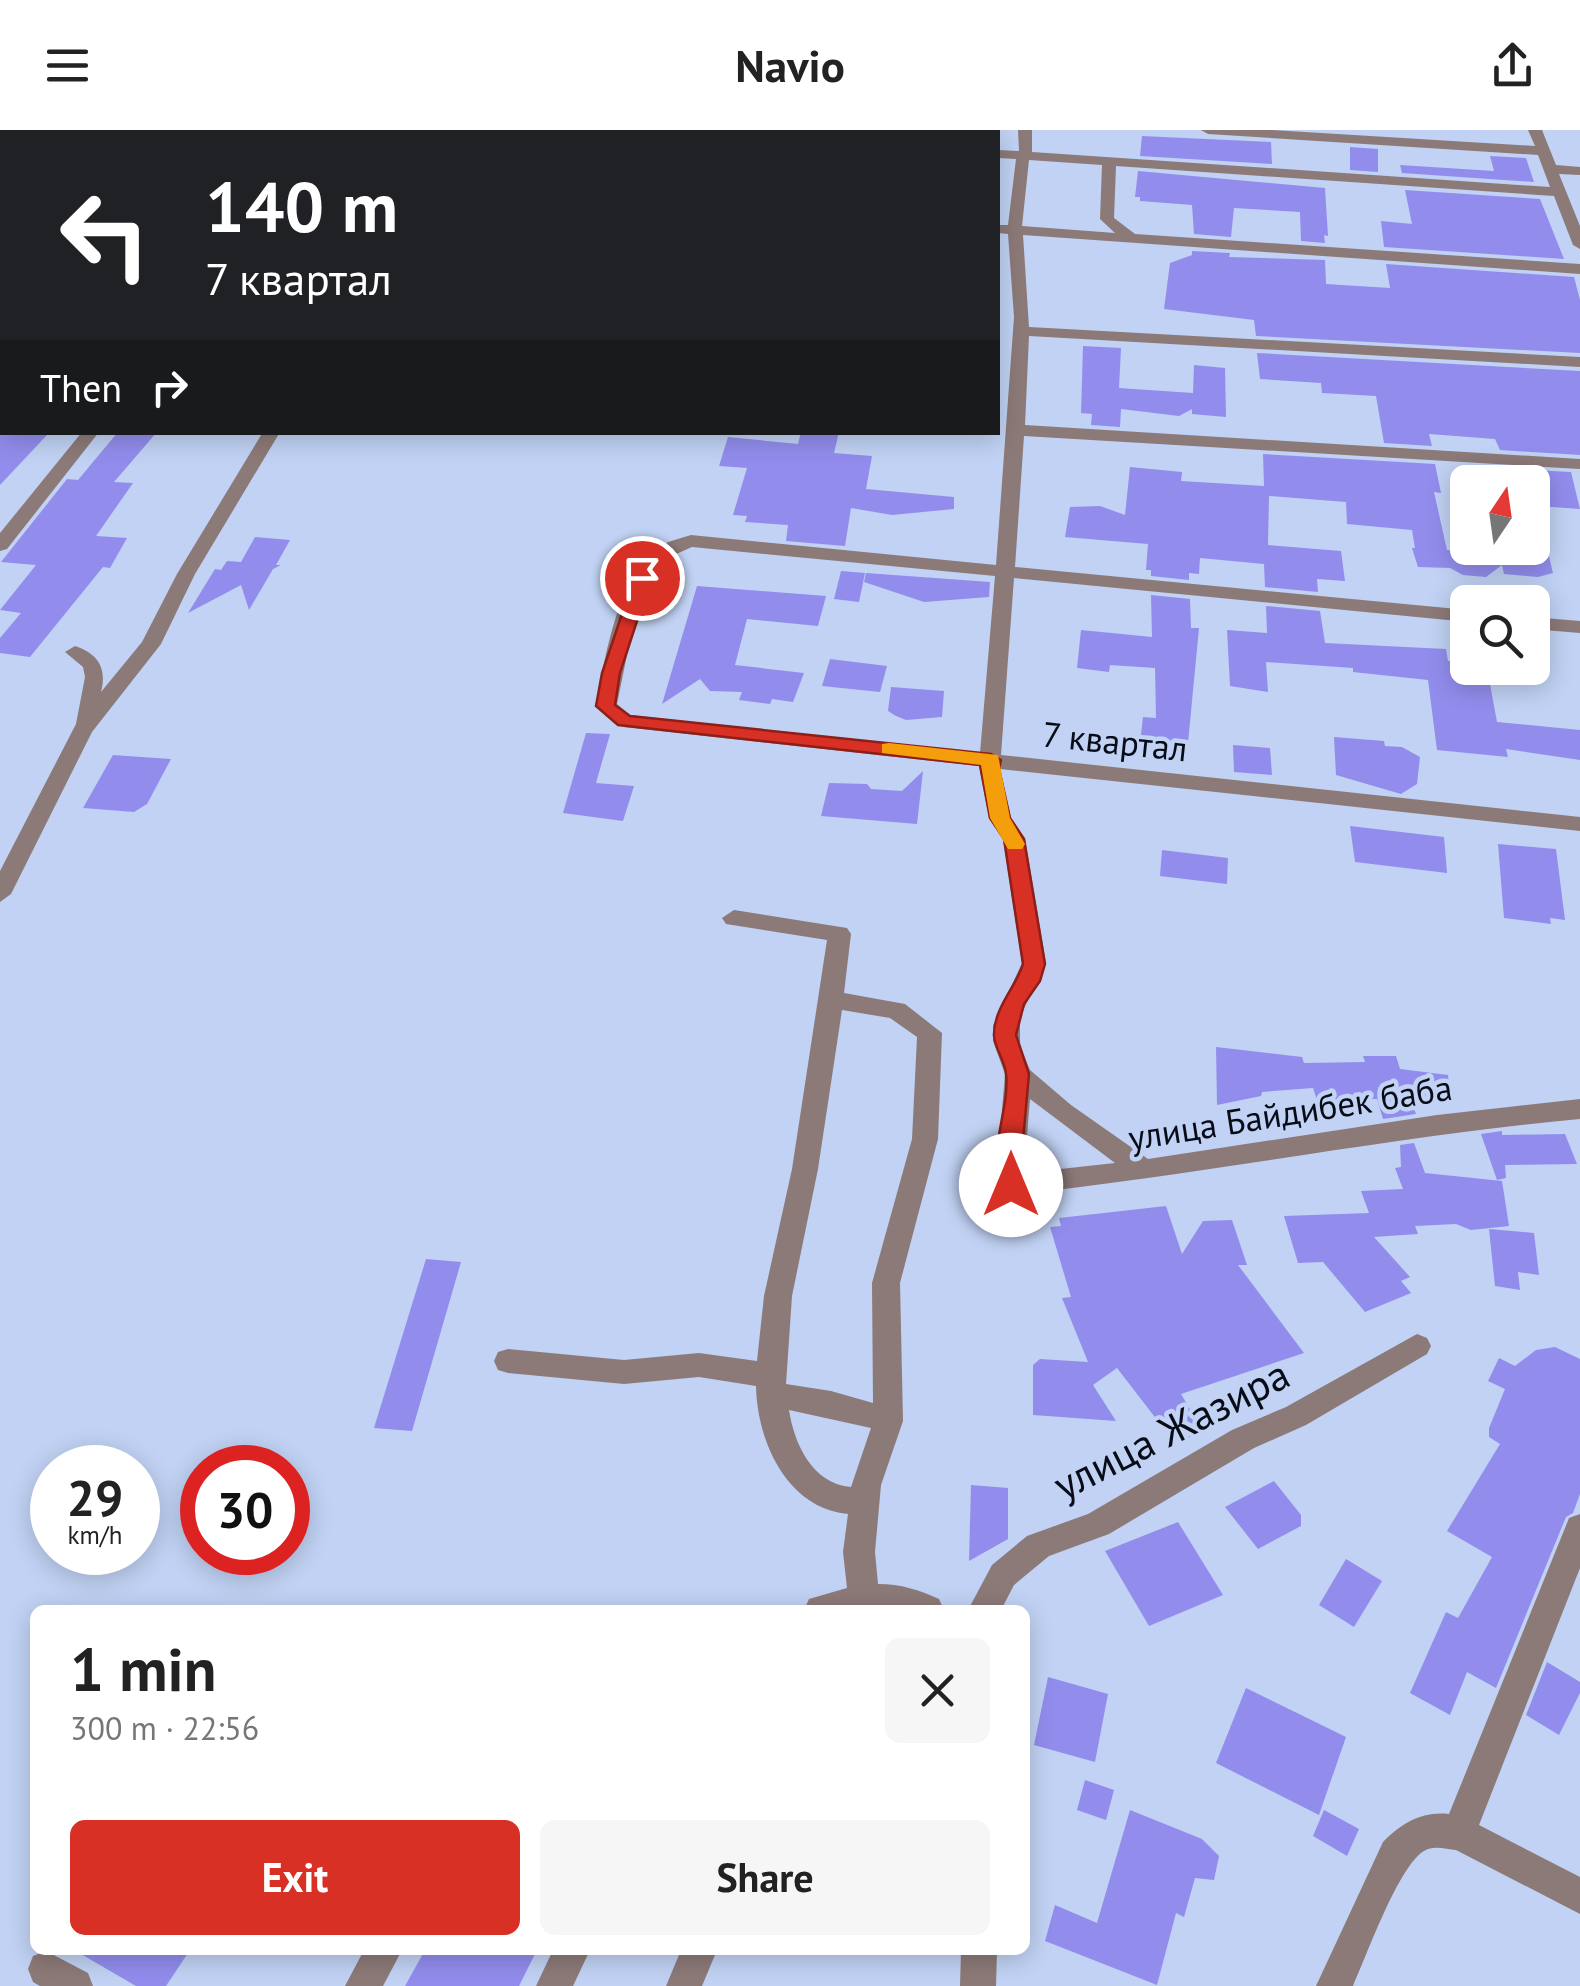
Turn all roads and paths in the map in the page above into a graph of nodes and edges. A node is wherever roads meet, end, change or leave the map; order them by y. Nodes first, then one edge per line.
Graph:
1 (1026, 130) edge
2 (1208, 130) edge
3 (1535, 130) edge
4 (1543, 151) junction
5 (1000, 154) edge
6 (1024, 156) junction
7 (1108, 163) junction
8 (1550, 169) junction
9 (1580, 170) edge
10 (1560, 192) junction
11 (1006, 229) edge
12 (1130, 237) junction
13 (1580, 245) edge
14 (1580, 269) edge
15 (1017, 328) junction
16 (1580, 362) edge
17 (1010, 428) edge
18 (88, 435) edge
19 (270, 435) edge
20 (1580, 464) edge
21 (7, 527) edge
22 (0, 545) edge
23 (1005, 570) junction
24 (1450, 614) edge
25 (1550, 624) edge
26 (1580, 626) edge
27 (132, 668) junction
28 (82, 730) junction
29 (991, 760) junction
30 (1580, 824) edge
31 (0, 894) edge
32 (734, 918) dead end
33 (832, 1000) junction
34 (1018, 1074) junction
35 (1580, 1109) edge
36 (1145, 1170) junction
37 (1418, 1346) dead end
38 (508, 1361) dead end
39 (769, 1386) junction
40 (888, 1422) junction
41 (864, 1501) junction
42 (1580, 1528) edge
43 (864, 1598) junction
44 (838, 1605) edge
45 (920, 1605) edge
46 (987, 1605) edge
47 (1459, 1832) junction
48 (1580, 1896) edge
49 (381, 1955) edge
50 (570, 1955) edge
51 (697, 1955) edge
52 (979, 1955) edge
53 (363, 1986) edge
54 (554, 1986) edge
55 (684, 1986) edge
56 (978, 1986) edge
57 (1334, 1986) edge

1 - 6 street
2 - 4 street
3 - 4 street
4 - 8 street
5 - 6 street
6 - 7 street
6 - 11 street
7 - 10 street
7 - 12 street
8 - 9 street
8 - 10 street
10 - 13 street
11 - 12 street
11 - 15 street
12 - 14 street
15 - 16 street
15 - 17 street
17 - 20 street
17 - 23 street
18 - 21 street
19 - 27 street
21 - 22 street
23 - 24 street
23 - 29 street
23 - 29 street, 7 квартал
25 - 26 street
27 - 28 street
27 - 28 street
28 - 31 street
29 - 30 street, 7 квартал
29 - 34 street
32 - 33 street
33 - 39 street
33 - 40 street
34 - 36 street
34 - 36 street, улица Байдибек баба
35 - 36 street, улица Байдибек баба
37 - 46 street, улица Жазира
38 - 39 street
39 - 40 street
39 - 41 street
40 - 41 street
41 - 43 street
42 - 47 street
43 - 44 street
43 - 45 street
47 - 48 street
47 - 57 street
49 - 53 street
50 - 54 street
51 - 55 street
52 - 56 street

